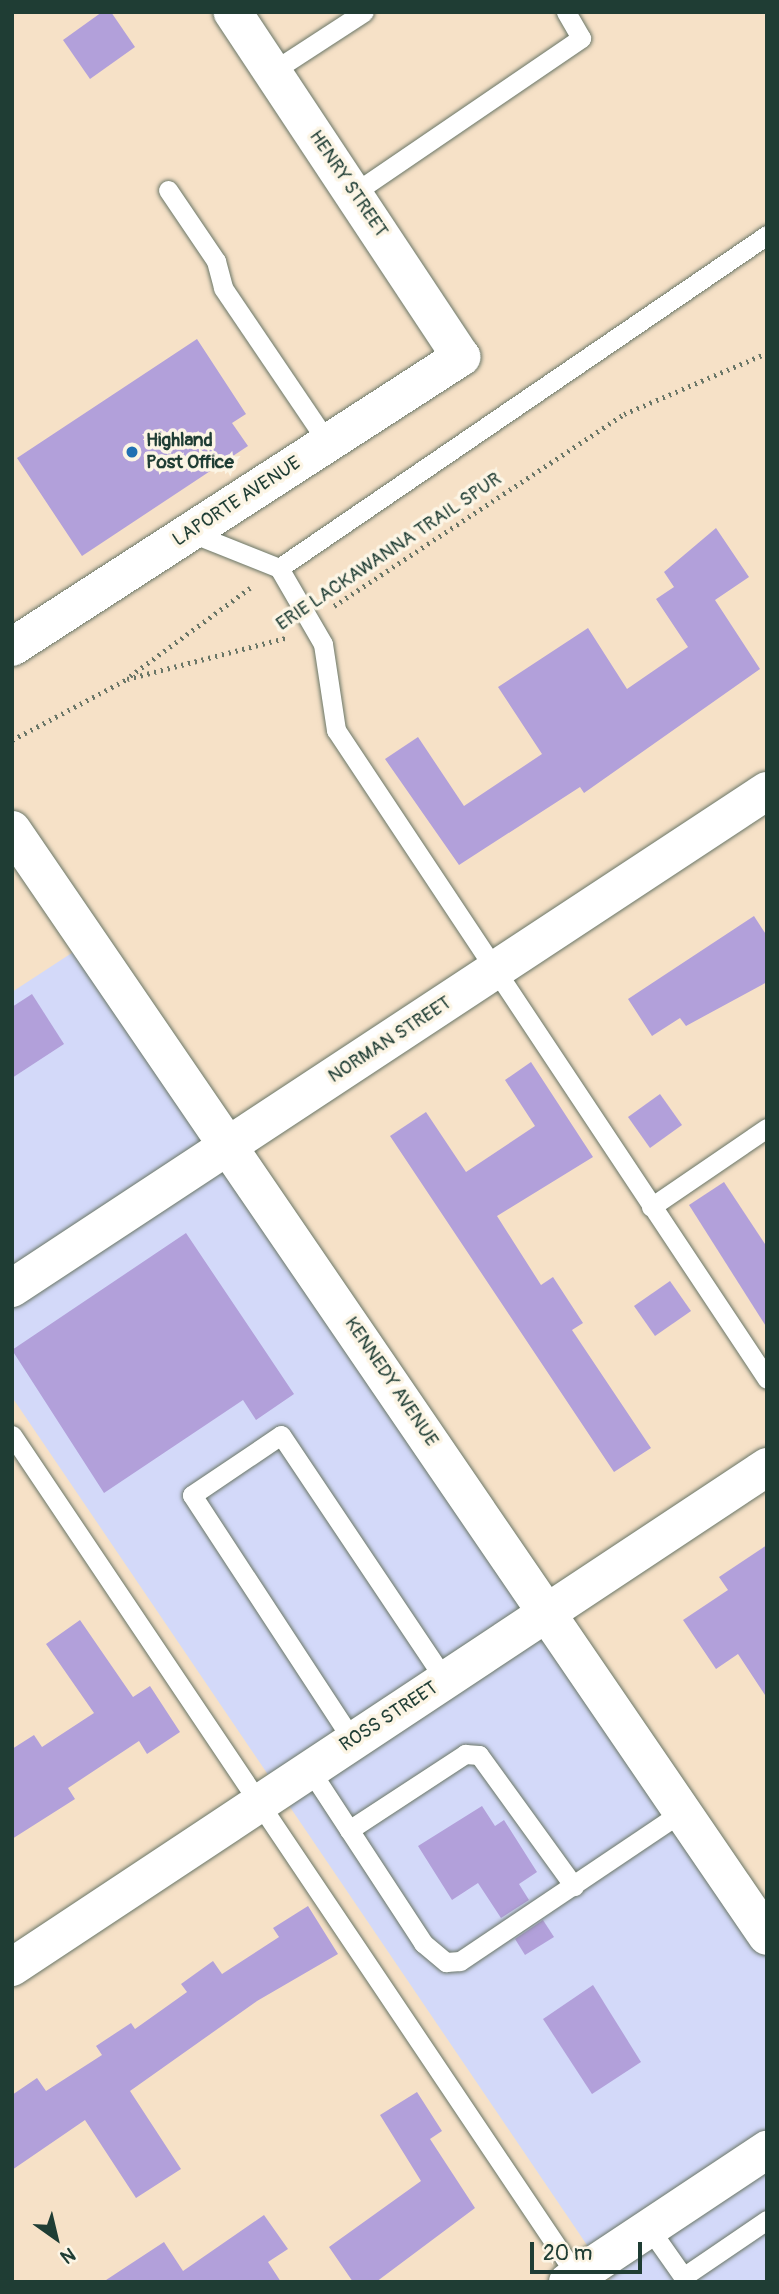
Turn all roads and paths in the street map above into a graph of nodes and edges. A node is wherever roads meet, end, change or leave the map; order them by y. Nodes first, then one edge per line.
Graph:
1 (233, 12) edge
2 (364, 12) edge
3 (566, 12) edge
4 (273, 71) junction
5 (168, 190) dead end
6 (354, 193) junction
7 (767, 235) edge
8 (767, 353) edge
9 (461, 357) joint
10 (328, 443) junction
11 (189, 532) junction
12 (279, 568) junction
13 (314, 620) junction
14 (12, 647) edge
15 (127, 679) junction
16 (12, 740) edge
17 (767, 791) edge
18 (12, 830) edge
19 (494, 972) junction
20 (767, 1128) edge
21 (229, 1146) junction
22 (652, 1207) junction
23 (12, 1288) edge
24 (767, 1379) edge
25 (12, 1435) edge
26 (767, 1467) edge
27 (548, 1611) junction
28 (445, 1680) junction
29 (353, 1741) junction
30 (310, 1770) junction
31 (259, 1803) junction
32 (683, 1811) junction
33 (348, 1830) junction
34 (575, 1886) junction
35 (767, 1936) edge
36 (12, 1967) edge
37 (767, 2150) edge
38 (767, 2220) edge
39 (649, 2228) junction
40 (685, 2279) edge
41 (575, 2280) edge

1 - 4 street, HENRY STREET
2 - 4 lane
3 - 6 lane
4 - 6 street, HENRY STREET
5 - 10 lane
6 - 9 street, HENRY STREET
7 - 12 lane
8 - 13 path, ERIE LACKAWANNA TRAIL SPUR
9 - 10 street, LAPORTE AVENUE
10 - 11 street, LAPORTE AVENUE
11 - 12 lane
11 - 14 street, LAPORTE AVENUE
12 - 13 lane
12 - 15 path
13 - 15 path, ERIE LACKAWANNA TRAIL SPUR
13 - 19 lane
15 - 16 path, ERIE LACKAWANNA TRAIL SPUR
17 - 19 street, NORMAN STREET
18 - 21 street, KENNEDY AVENUE
19 - 21 street, NORMAN STREET
19 - 22 lane
20 - 22 lane
21 - 23 street, NORMAN STREET
21 - 27 street, KENNEDY AVENUE
22 - 24 lane
25 - 31 lane
26 - 27 street, ROSS STREET
27 - 28 street, ROSS STREET
27 - 32 street, KENNEDY AVENUE
28 - 29 street, ROSS STREET
28 - 29 lane
29 - 30 street, ROSS STREET
30 - 31 street, ROSS STREET
30 - 33 lane
31 - 36 street, ROSS STREET
31 - 41 lane
32 - 34 lane
32 - 35 street, KENNEDY AVENUE
33 - 34 lane
33 - 34 lane
37 - 39 street
38 - 40 lane
39 - 40 lane
39 - 41 street

